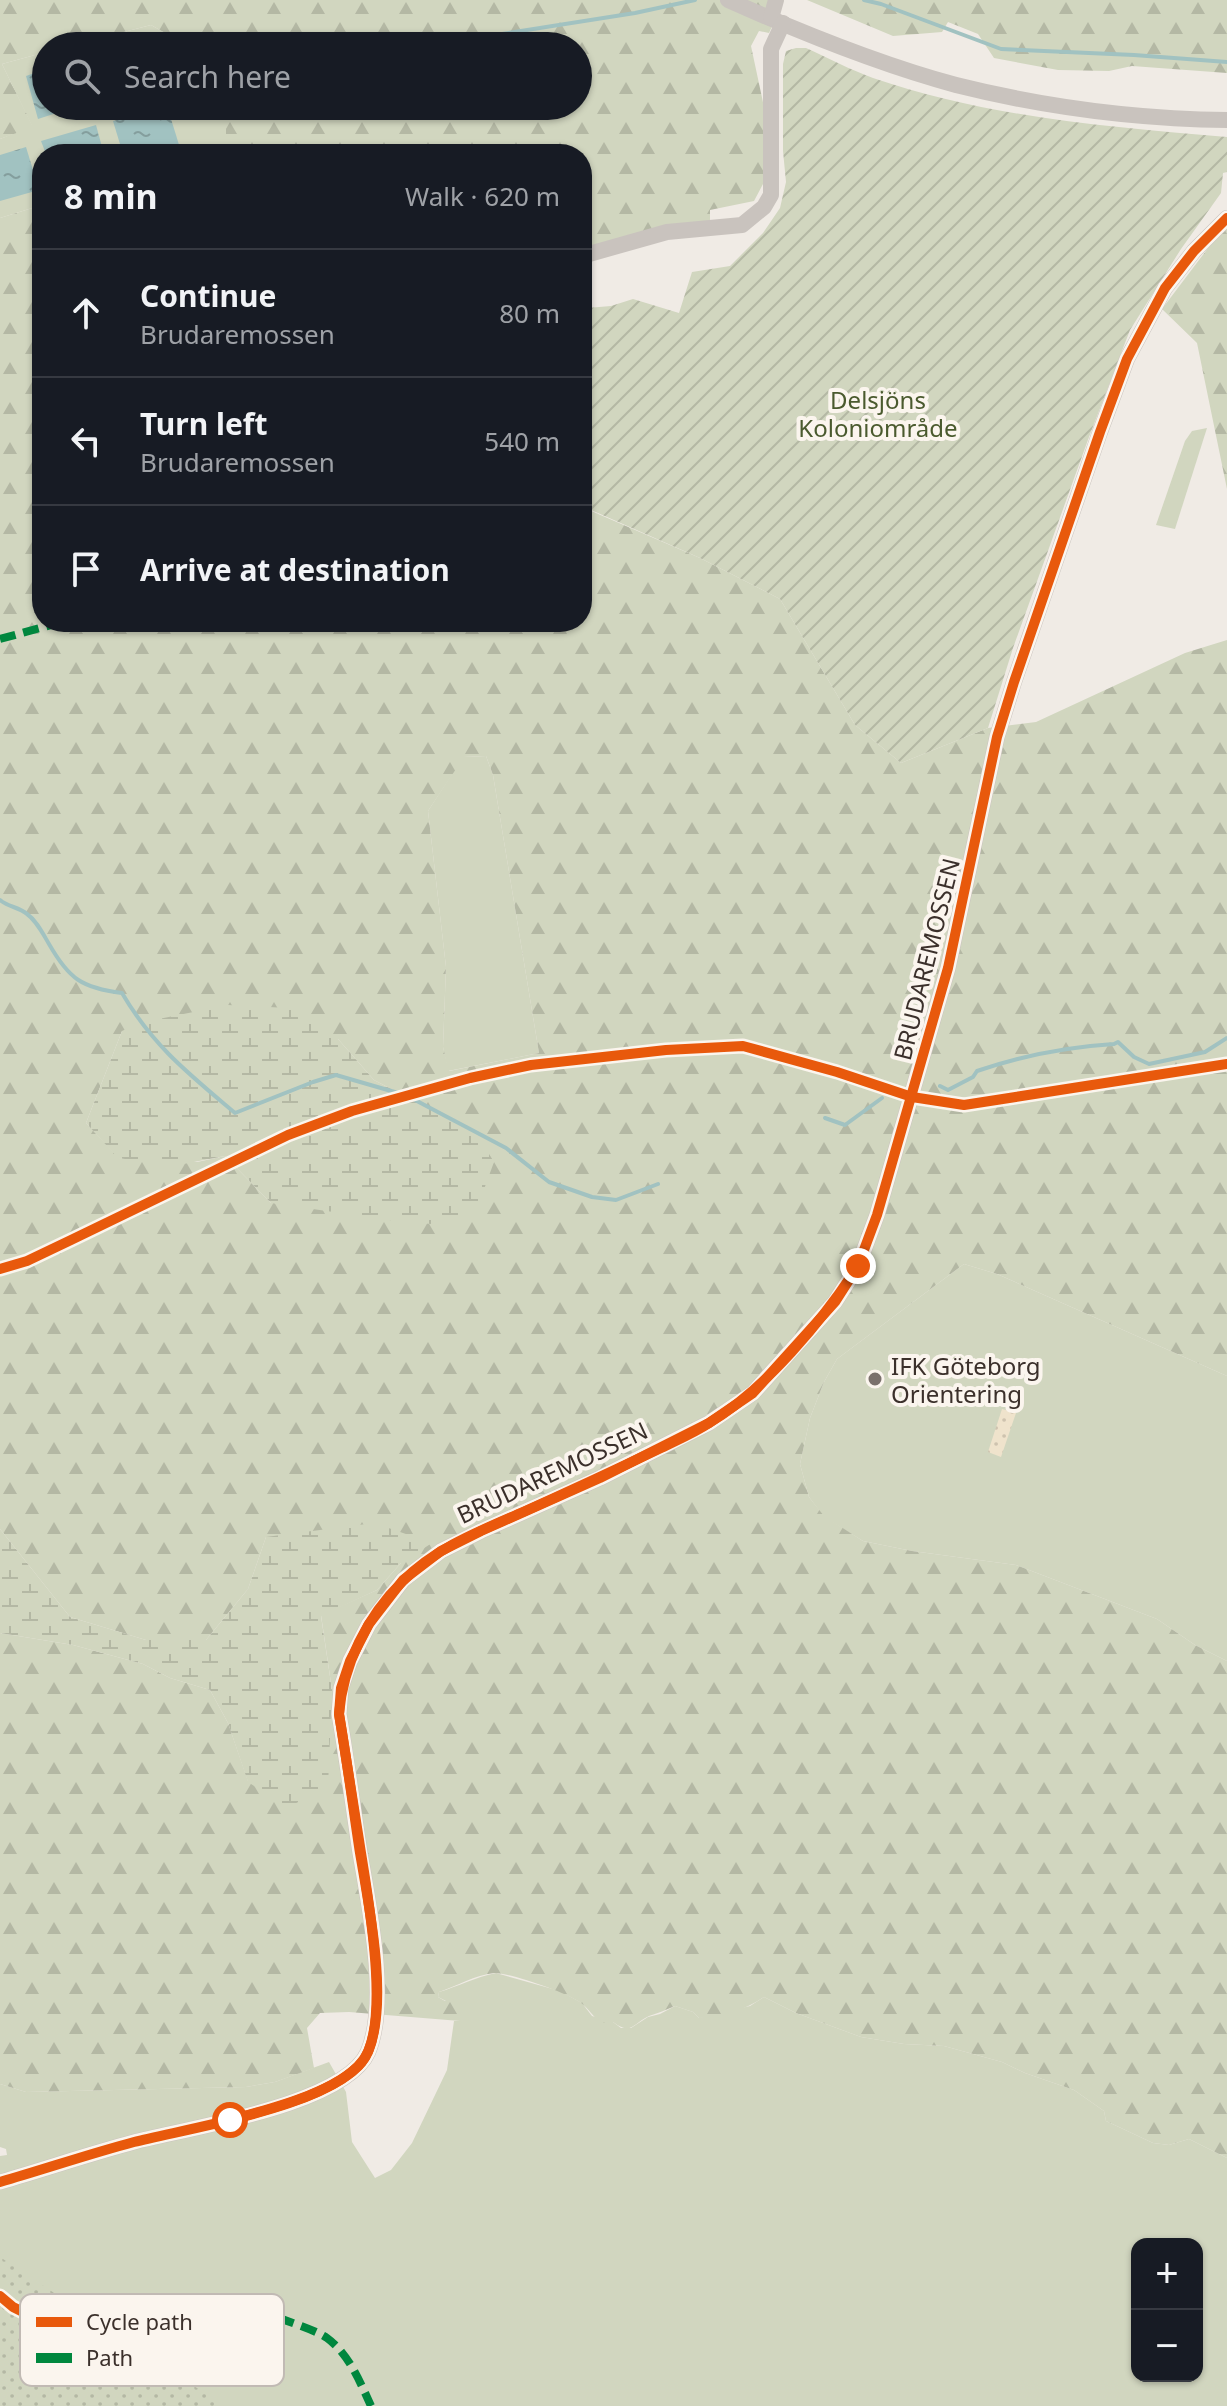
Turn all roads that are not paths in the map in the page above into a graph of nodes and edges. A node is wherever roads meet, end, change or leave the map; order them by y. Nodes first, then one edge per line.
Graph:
1 (728, 0) edge
2 (776, 0) edge
3 (777, 20) junction
4 (1227, 120) edge
5 (1227, 218) edge
6 (592, 253) edge
7 (0, 2182) edge

1 - 3 street
2 - 3 street
3 - 4 street
3 - 6 street
5 - 7 street, BRUDAREMOSSEN

